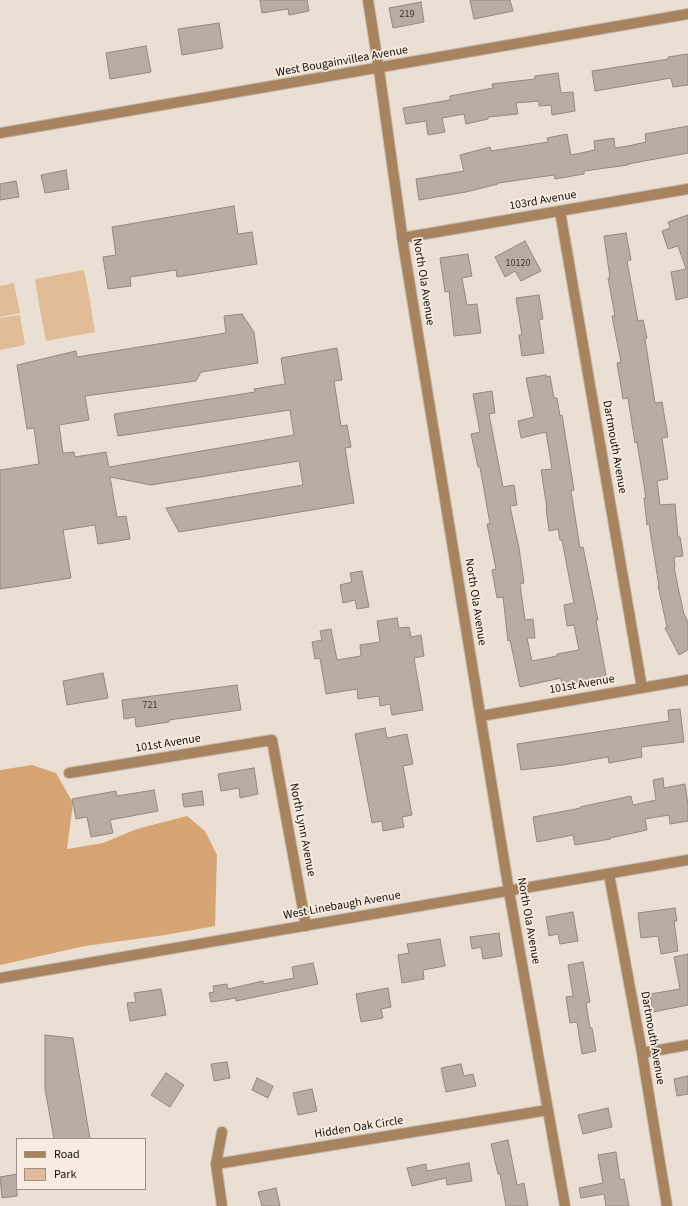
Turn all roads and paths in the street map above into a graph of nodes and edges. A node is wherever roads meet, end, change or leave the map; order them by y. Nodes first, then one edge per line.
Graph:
1 (368, 0) edge
2 (688, 14) edge
3 (379, 68) junction
4 (0, 133) edge
5 (688, 189) edge
6 (560, 211) junction
7 (402, 238) junction
8 (688, 680) edge
9 (642, 688) junction
10 (480, 716) junction
11 (272, 740) joint
12 (69, 773) dead end
13 (688, 860) edge
14 (610, 874) junction
15 (509, 891) junction
16 (306, 926) junction
17 (0, 978) edge
18 (688, 1044) edge
19 (642, 1053) junction
20 (548, 1110) junction
21 (222, 1132) dead end
22 (216, 1164) junction
23 (222, 1206) edge
24 (564, 1206) edge
25 (668, 1206) edge

1 - 3 street, North Ola Avenue
2 - 3 street, West Bougainvillea Avenue
3 - 4 street, West Bougainvillea Avenue
3 - 7 street, North Ola Avenue
5 - 6 street, 103rd Avenue
6 - 7 street, 103rd Avenue
6 - 9 street, Dartmouth Avenue
7 - 10 street, North Ola Avenue
8 - 9 street, 101st Avenue
9 - 10 street, 101st Avenue
10 - 15 street, North Ola Avenue
11 - 12 street, 101st Avenue
11 - 16 street, North Lynn Avenue
13 - 14 street, West Linebaugh Avenue
14 - 15 street, West Linebaugh Avenue
14 - 19 street, Dartmouth Avenue
15 - 16 street, West Linebaugh Avenue
15 - 20 street, North Ola Avenue
16 - 17 street, West Linebaugh Avenue
18 - 19 street
19 - 25 street, Dartmouth Avenue
20 - 22 street, Hidden Oak Circle
20 - 24 street, North Ola Avenue
21 - 22 street
22 - 23 street

